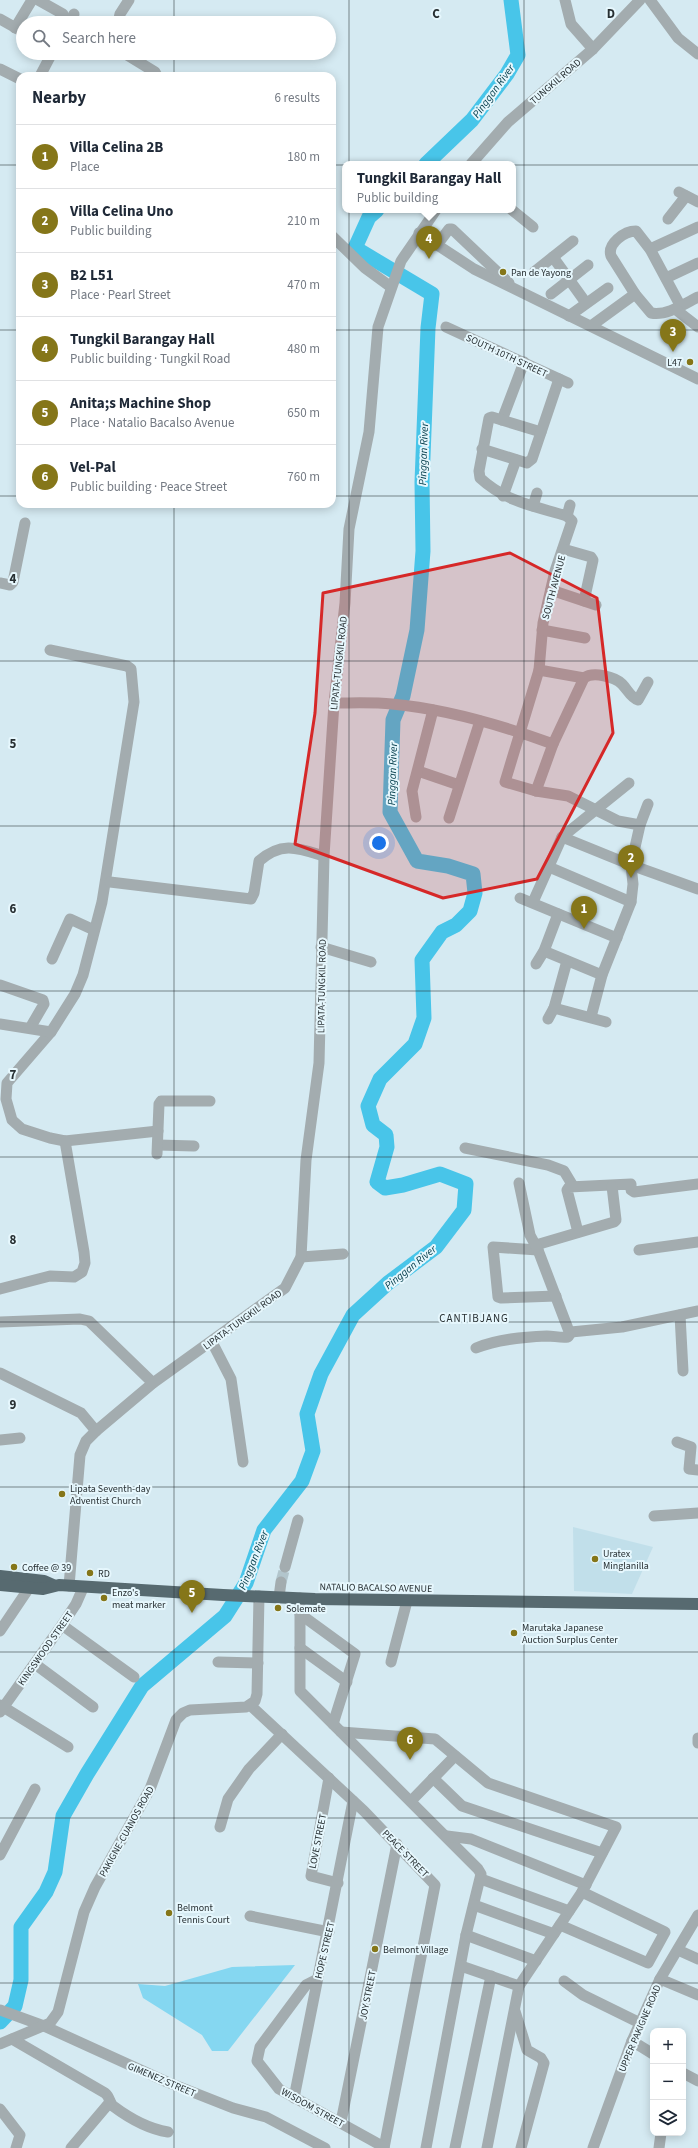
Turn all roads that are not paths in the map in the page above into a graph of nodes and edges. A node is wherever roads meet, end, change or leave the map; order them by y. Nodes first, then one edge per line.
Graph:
1 (32, 0) edge
2 (38, 0) edge
3 (129, 0) edge
4 (565, 0) edge
5 (640, 0) edge
6 (650, 0) edge
7 (25, 16) edge
8 (67, 16) edge
9 (120, 16) edge
10 (0, 19) edge
11 (16, 28) edge
12 (593, 49) junction
13 (698, 54) edge
14 (48, 60) edge
15 (136, 60) edge
16 (0, 70) edge
17 (42, 72) edge
18 (156, 72) edge
19 (16, 77) edge
20 (474, 161) edge
21 (698, 202) edge
22 (434, 213) edge
23 (516, 213) edge
24 (668, 219) dead end
25 (698, 226) edge
26 (534, 227) dead end
27 (419, 233) junction
28 (336, 240) edge
29 (572, 241) dead end
30 (437, 245) junction
31 (650, 249) junction
32 (553, 257) junction
33 (698, 263) edge
34 (588, 265) dead end
35 (534, 272) dead end
36 (666, 278) junction
37 (570, 279) junction
38 (392, 285) junction
39 (608, 288) dead end
40 (517, 290) junction
41 (551, 294) dead end
42 (635, 294) junction
43 (698, 297) edge
44 (586, 303) junction
45 (678, 307) junction
46 (570, 316) junction
47 (591, 326) junction
48 (446, 327) dead end
49 (698, 327) edge
50 (524, 362) junction
51 (698, 379) edge
52 (502, 420) junction
53 (541, 432) junction
54 (482, 449) junction
55 (516, 460) junction
56 (538, 493) dead end
57 (503, 496) junction
58 (570, 505) dead end
59 (533, 506) junction
60 (567, 516) junction
61 (25, 523) dead end
62 (563, 549) junction
63 (0, 583) edge
64 (550, 590) junction
65 (584, 601) junction
66 (596, 605) dead end
67 (542, 630) junction
68 (585, 638) dead end
69 (50, 650) dead end
70 (540, 670) junction
71 (584, 678) junction
72 (648, 682) dead end
73 (334, 703) junction
74 (433, 710) junction
75 (480, 721) junction
76 (520, 732) junction
77 (553, 744) junction
78 (418, 771) junction
79 (629, 784) dead end
80 (459, 785) junction
81 (536, 791) junction
82 (648, 804) dead end
83 (593, 810) junction
84 (416, 817) dead end
85 (450, 818) dead end
86 (640, 825) junction
87 (562, 836) junction
88 (324, 856) junction
89 (631, 865) junction
90 (549, 867) junction
91 (110, 882) dead end
92 (698, 889) edge
93 (520, 898) dead end
94 (533, 902) junction
95 (631, 902) junction
96 (558, 914) junction
97 (94, 930) junction
98 (617, 938) junction
99 (321, 947) junction
100 (544, 951) junction
101 (52, 959) dead end
102 (566, 961) junction
103 (371, 962) dead end
104 (536, 964) dead end
105 (602, 975) junction
106 (0, 985) edge
107 (554, 1008) junction
108 (591, 1017) junction
109 (548, 1019) dead end
110 (606, 1022) dead end
111 (0, 1024) edge
112 (30, 1028) junction
113 (51, 1032) junction
114 (210, 1101) dead end
115 (158, 1131) junction
116 (65, 1141) junction
117 (194, 1146) dead end
118 (465, 1148) dead end
119 (519, 1182) dead end
120 (698, 1184) edge
121 (573, 1186) junction
122 (612, 1186) junction
123 (578, 1232) junction
124 (698, 1242) edge
125 (537, 1247) junction
126 (639, 1250) dead end
127 (343, 1254) dead end
128 (301, 1258) junction
129 (0, 1289) edge
130 (556, 1296) junction
131 (698, 1311) edge
132 (680, 1315) junction
133 (0, 1322) edge
134 (571, 1332) junction
135 (212, 1342) junction
136 (476, 1348) dead end
137 (683, 1371) dead end
138 (0, 1373) edge
139 (153, 1383) junction
140 (96, 1431) junction
141 (20, 1438) dead end
142 (0, 1440) edge
143 (676, 1442) dead end
144 (243, 1462) dead end
145 (698, 1470) edge
146 (698, 1513) edge
147 (654, 1516) dead end
148 (298, 1520) dead end
149 (285, 1567) tunnel mouth
150 (0, 1576) edge
151 (281, 1582) tunnel mouth
152 (0, 1585) edge
153 (53, 1585) junction
154 (69, 1586) junction
155 (29, 1588) junction
156 (83, 1588) junction
157 (254, 1596) junction
158 (279, 1597) junction
159 (300, 1598) junction
160 (407, 1601) junction
161 (698, 1604) edge
162 (300, 1614) junction
163 (62, 1625) junction
164 (0, 1631) edge
165 (300, 1648) junction
166 (218, 1662) dead end
167 (391, 1662) dead end
168 (258, 1663) junction
169 (35, 1664) junction
170 (134, 1677) dead end
171 (347, 1682) junction
172 (250, 1705) junction
173 (93, 1707) dead end
174 (1, 1708) edge
175 (333, 1724) junction
176 (342, 1732) junction
177 (282, 1734) junction
178 (698, 1738) edge
179 (698, 1743) edge
180 (68, 1747) dead end
181 (455, 1756) junction
182 (329, 1778) junction
183 (433, 1778) junction
184 (35, 1789) dead end
185 (353, 1801) junction
186 (411, 1801) junction
187 (220, 1827) dead end
188 (447, 1836) junction
189 (3, 1843) edge
190 (397, 1844) junction
191 (602, 1853) junction
192 (0, 1855) edge
193 (481, 1879) junction
194 (338, 1883) junction
195 (584, 1888) junction
196 (474, 1905) junction
197 (569, 1911) junction
198 (698, 1915) edge
199 (250, 1916) dead end
200 (557, 1930) junction
201 (329, 1932) junction
202 (466, 1935) junction
203 (678, 1950) junction
204 (698, 1959) edge
205 (536, 1961) junction
206 (461, 1966) junction
207 (491, 1976) junction
208 (660, 1979) junction
209 (316, 1980) junction
210 (564, 1981) dead end
211 (519, 1986) junction
212 (698, 1995) edge
213 (514, 2008) junction
214 (0, 2010) edge
215 (640, 2023) junction
216 (44, 2026) junction
217 (12, 2038) junction
218 (632, 2041) junction
219 (0, 2044) edge
220 (650, 2052) edge
221 (686, 2075) edge
222 (698, 2081) edge
223 (294, 2098) junction
224 (110, 2102) junction
225 (0, 2110) edge
226 (341, 2122) junction
227 (168, 2132) dead end
228 (661, 2136) edge
229 (16, 2148) edge
230 (71, 2148) edge
231 (325, 2148) edge
232 (384, 2148) edge
233 (426, 2148) edge
234 (455, 2148) edge
235 (487, 2148) edge
236 (521, 2148) edge
237 (593, 2148) edge
238 (659, 2148) edge

1 - 7 street
2 - 8 street
3 - 9 street
4 - 12 street
5 - 12 street, TUNGKIL ROAD
6 - 13 street
10 - 11 street
12 - 20 street, TUNGKIL ROAD
14 - 17 street
15 - 18 street
16 - 19 street
21 - 24 street
22 - 27 street
23 - 26 street
25 - 31 street
27 - 30 street
27 - 38 street
28 - 38 street
29 - 32 street
30 - 40 street
30 - 40 street
31 - 36 street
31 - 42 street
32 - 35 street
32 - 37 street
33 - 36 street
34 - 37 street
36 - 45 street
37 - 41 street
37 - 44 street
38 - 73 street, LIPATA-TUNGKIL ROAD
39 - 44 street
40 - 46 street
42 - 45 street
42 - 47 street
43 - 45 street
44 - 46 street
45 - 49 street
46 - 47 street
47 - 51 street
48 - 50 street, SOUTH 10TH STREET
50 - 52 street
50 - 53 street, SOUTH 10TH STREET
52 - 53 street
52 - 54 street
53 - 55 street
54 - 55 street
54 - 57 street
55 - 57 street
56 - 59 street
57 - 59 street
58 - 60 street
59 - 60 street
60 - 62 street, SOUTH AVENUE
61 - 63 street
62 - 64 street, SOUTH AVENUE
62 - 65 street
64 - 65 street
64 - 67 street, SOUTH AVENUE
65 - 66 street
67 - 68 street
67 - 70 street, SOUTH AVENUE
69 - 97 street
70 - 71 street
70 - 76 street, SOUTH AVENUE
71 - 72 street
71 - 77 street
73 - 74 street
73 - 88 street, LIPATA-TUNGKIL ROAD
74 - 75 street
74 - 78 street
75 - 76 street
75 - 80 street
76 - 77 street
76 - 81 street, SOUTH AVENUE
77 - 81 street
78 - 80 street
78 - 84 street
79 - 83 street
80 - 85 street
81 - 83 street
82 - 86 street
83 - 86 street
83 - 87 street
86 - 89 street
87 - 89 street
87 - 90 street
88 - 91 street
88 - 99 street, LIPATA-TUNGKIL ROAD
89 - 92 street
89 - 95 street
90 - 94 street
90 - 95 street
93 - 94 street
94 - 96 street
95 - 98 street
96 - 98 street
96 - 100 street
97 - 101 street
97 - 113 street
98 - 105 street
99 - 103 street
99 - 128 street, LIPATA-TUNGKIL ROAD
100 - 102 street
100 - 104 street
102 - 105 street
102 - 107 street
105 - 108 street
106 - 112 street
107 - 108 street
107 - 109 street
108 - 110 street
111 - 112 street
112 - 113 street
113 - 116 street
114 - 115 street
115 - 116 street
115 - 117 street
116 - 129 street
118 - 121 street
119 - 125 street
120 - 122 street
121 - 122 street
121 - 123 street
122 - 123 street
123 - 125 street
124 - 126 street
125 - 130 street
125 - 130 street
127 - 128 street
128 - 135 street, LIPATA-TUNGKIL ROAD
130 - 134 street
131 - 132 street
132 - 134 street
132 - 137 street
133 - 139 street
134 - 136 street
135 - 139 street, LIPATA-TUNGKIL ROAD
135 - 144 street
138 - 140 street
139 - 140 street, LIPATA-TUNGKIL ROAD
140 - 154 street, LIPATA-TUNGKIL ROAD
141 - 142 street
143 - 145 street
146 - 147 street
148 - 149 street
150 - 153 highway, NATALIO BACALSO AVENUE
151 - 158 street
152 - 155 highway, NATALIO BACALSO AVENUE
153 - 154 highway, NATALIO BACALSO AVENUE
153 - 155 highway, NATALIO BACALSO AVENUE
154 - 156 highway, NATALIO BACALSO AVENUE
155 - 164 street
156 - 157 highway, NATALIO BACALSO AVENUE
156 - 163 street, KINGSWOOD STREET
157 - 158 highway, NATALIO BACALSO AVENUE
157 - 168 street
158 - 159 highway, NATALIO BACALSO AVENUE
159 - 160 highway, NATALIO BACALSO AVENUE
159 - 162 street
160 - 161 highway, NATALIO BACALSO AVENUE
160 - 167 street
162 - 165 street
162 - 171 street
163 - 169 street, KINGSWOOD STREET
163 - 170 street
165 - 171 street
165 - 175 street
166 - 168 street
168 - 172 street
169 - 173 street
169 - 174 street, KINGSWOOD STREET
171 - 175 street
172 - 177 street, PEACE STREET
172 - 216 street, PAKIGNE-CUANOS ROAD
174 - 180 street
175 - 176 street
176 - 181 street
176 - 186 street
177 - 182 street, PEACE STREET
177 - 187 street
178 - 179 street
181 - 183 street
181 - 191 street
182 - 185 street, PEACE STREET
182 - 194 street, LOVE STREET
183 - 186 street
183 - 191 street
184 - 189 street
185 - 190 street, PEACE STREET
185 - 194 street, HOPE STREET
186 - 188 street
188 - 193 street
188 - 195 street
189 - 192 street
190 - 226 street, JOY STREET
190 - 232 street, PEACE STREET
191 - 195 street
193 - 196 street
193 - 197 street
194 - 201 street, HOPE STREET
195 - 197 street
195 - 200 street
196 - 200 street
196 - 202 street
197 - 200 street
198 - 203 street, UPPER PAKIGNE ROAD
199 - 201 street
200 - 205 street
201 - 209 street, HOPE STREET
202 - 205 street
202 - 206 street
203 - 204 street
203 - 208 street, UPPER PAKIGNE ROAD
205 - 211 street
206 - 207 street
206 - 233 street
207 - 211 street
207 - 234 street
208 - 212 street
208 - 215 street, UPPER PAKIGNE ROAD
209 - 223 street, HOPE STREET
209 - 223 street, WISDOM STREET
210 - 215 street
211 - 213 street
213 - 235 street
213 - 236 street
214 - 216 street, GIMENEZ STREET
215 - 218 street, UPPER PAKIGNE ROAD
216 - 217 street, PAKIGNE-CUANOS ROAD
216 - 231 street, GIMENEZ STREET
217 - 219 street, PAKIGNE-CUANOS ROAD
217 - 224 street
218 - 220 street
218 - 237 street, UPPER PAKIGNE ROAD
221 - 222 street
223 - 226 street, WISDOM STREET
224 - 227 street
224 - 230 street
225 - 229 street
226 - 232 street, WISDOM STREET
228 - 238 street

